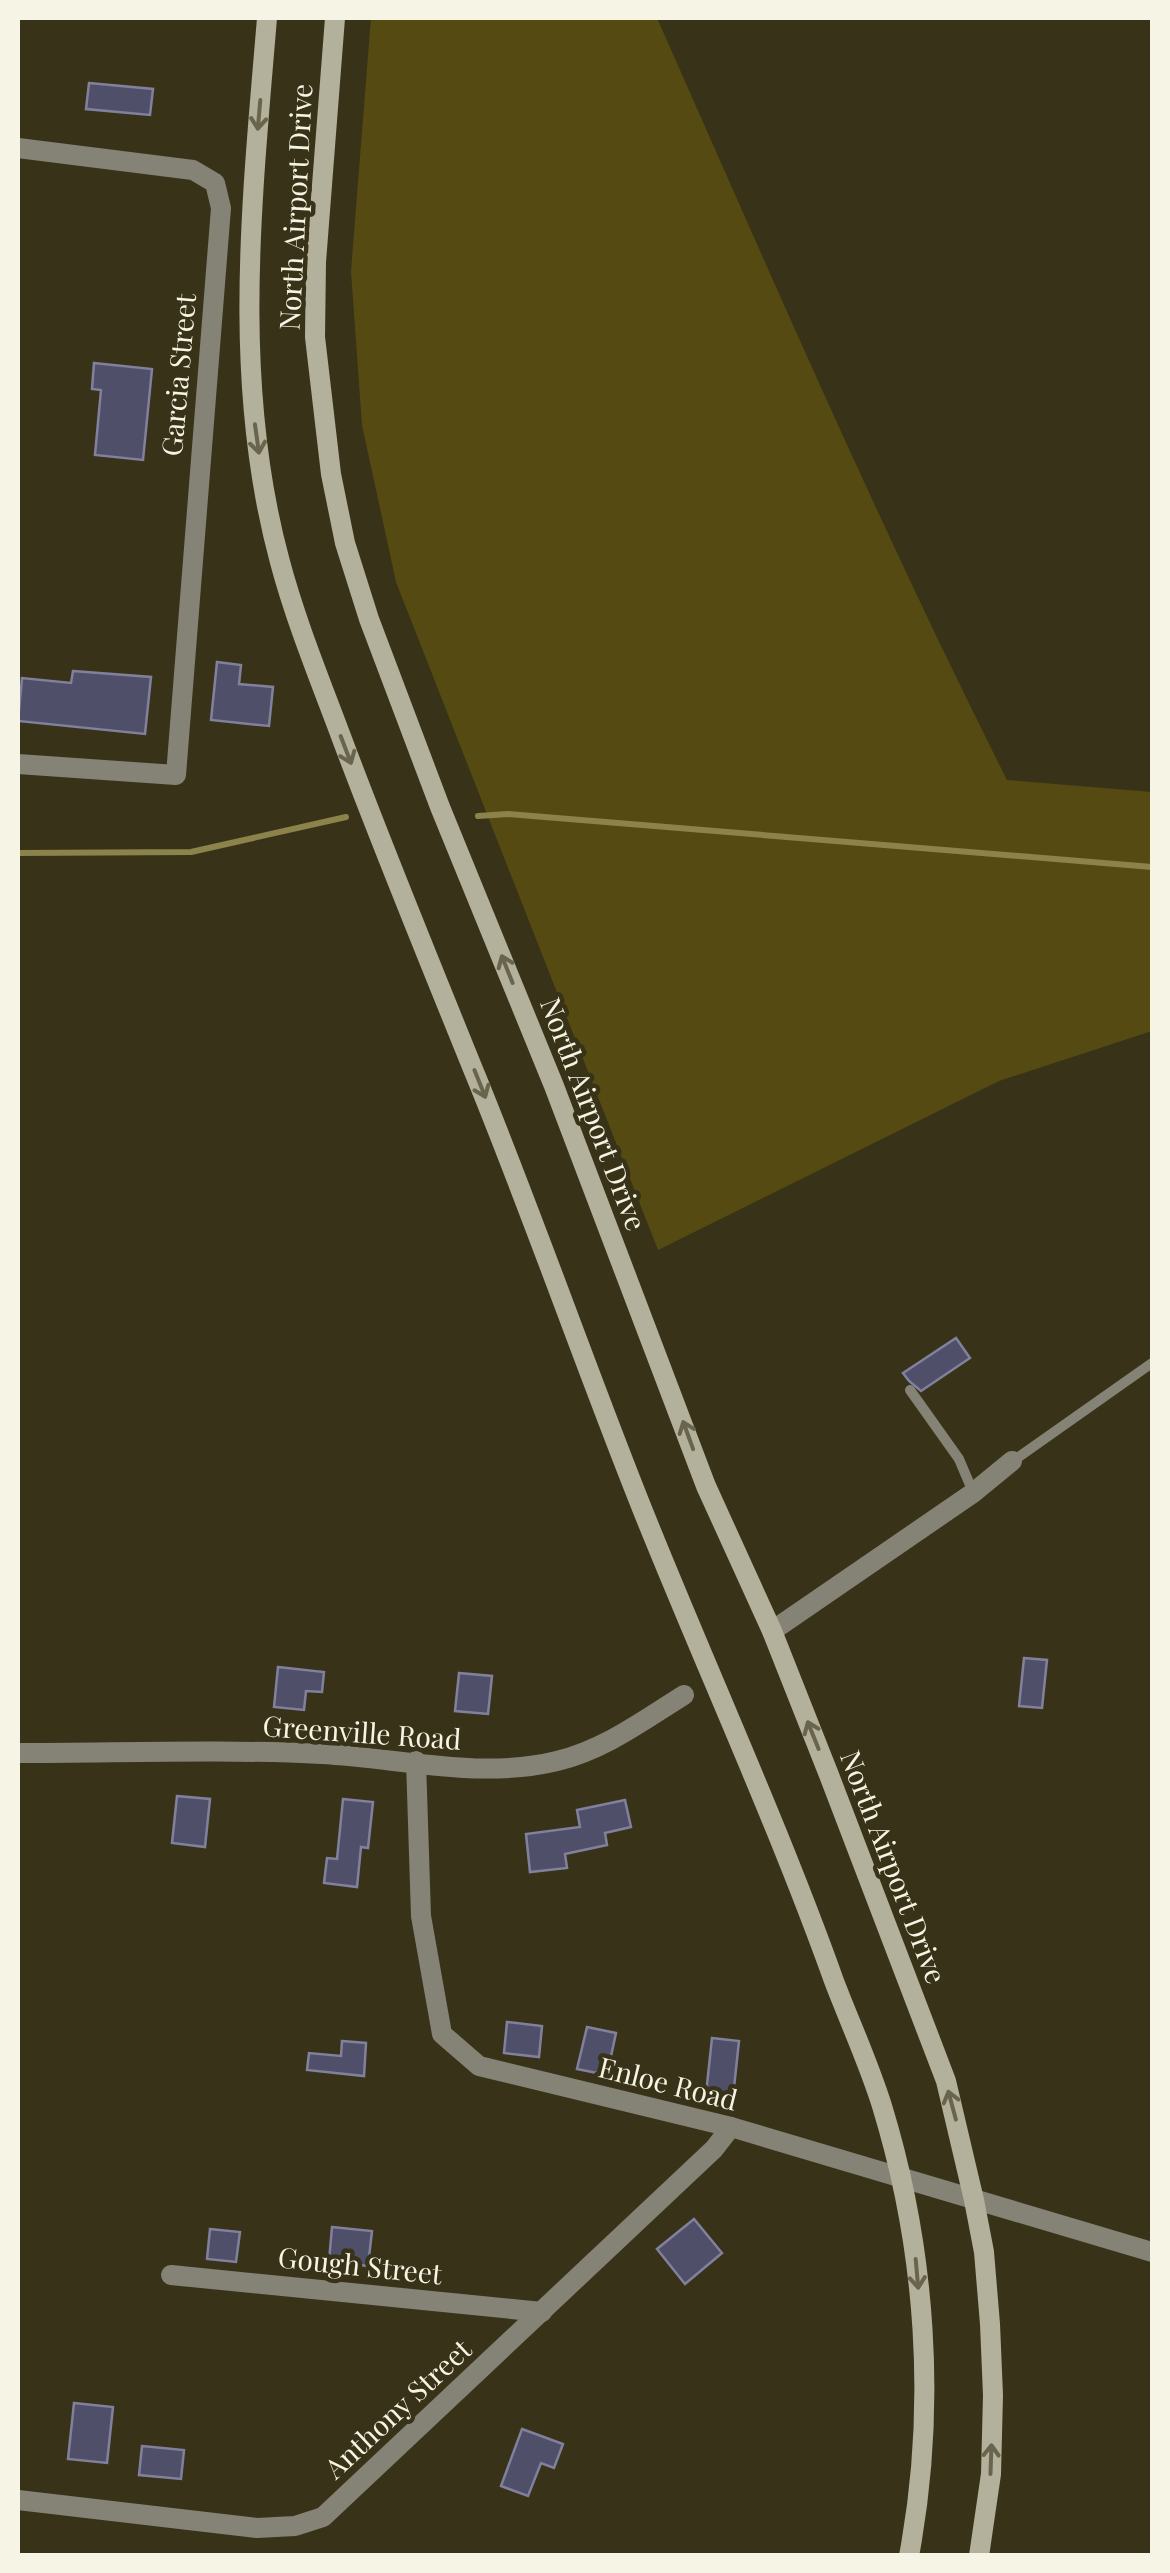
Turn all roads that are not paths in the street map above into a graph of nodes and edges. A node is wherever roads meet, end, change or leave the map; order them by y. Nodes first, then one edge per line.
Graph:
1 (267, 18) edge
2 (336, 18) edge
3 (18, 148) edge
4 (18, 764) edge
5 (1152, 1362) edge
6 (910, 1390) dead end
7 (1012, 1461) joint
8 (973, 1493) junction
9 (772, 1631) junction
10 (684, 1695) dead end
11 (18, 1753) edge
12 (416, 1761) junction
13 (732, 2127) junction
14 (901, 2178) junction
15 (974, 2200) junction
16 (1152, 2252) edge
17 (172, 2274) dead end
18 (542, 2312) junction
19 (18, 2500) edge
20 (909, 2556) edge
21 (978, 2556) edge

1 -> 14 main road, North Airport Drive
9 -> 2 main road, North Airport Drive
3 - 4 street, Garcia Street
5 - 7 lane
6 - 8 lane
7 - 8 street
8 - 9 street
15 -> 9 main road, North Airport Drive
10 - 12 street, Greenville Road
11 - 12 street, Greenville Road
12 - 13 street, Enloe Road
13 - 14 street, Enloe Road
13 - 18 street, Anthony Street
14 - 15 street, Enloe Road
14 -> 20 main road, North Airport Drive
15 - 16 street, Enloe Road
21 -> 15 main road, North Airport Drive
17 - 18 street, Gough Street
18 - 19 street, Anthony Street

